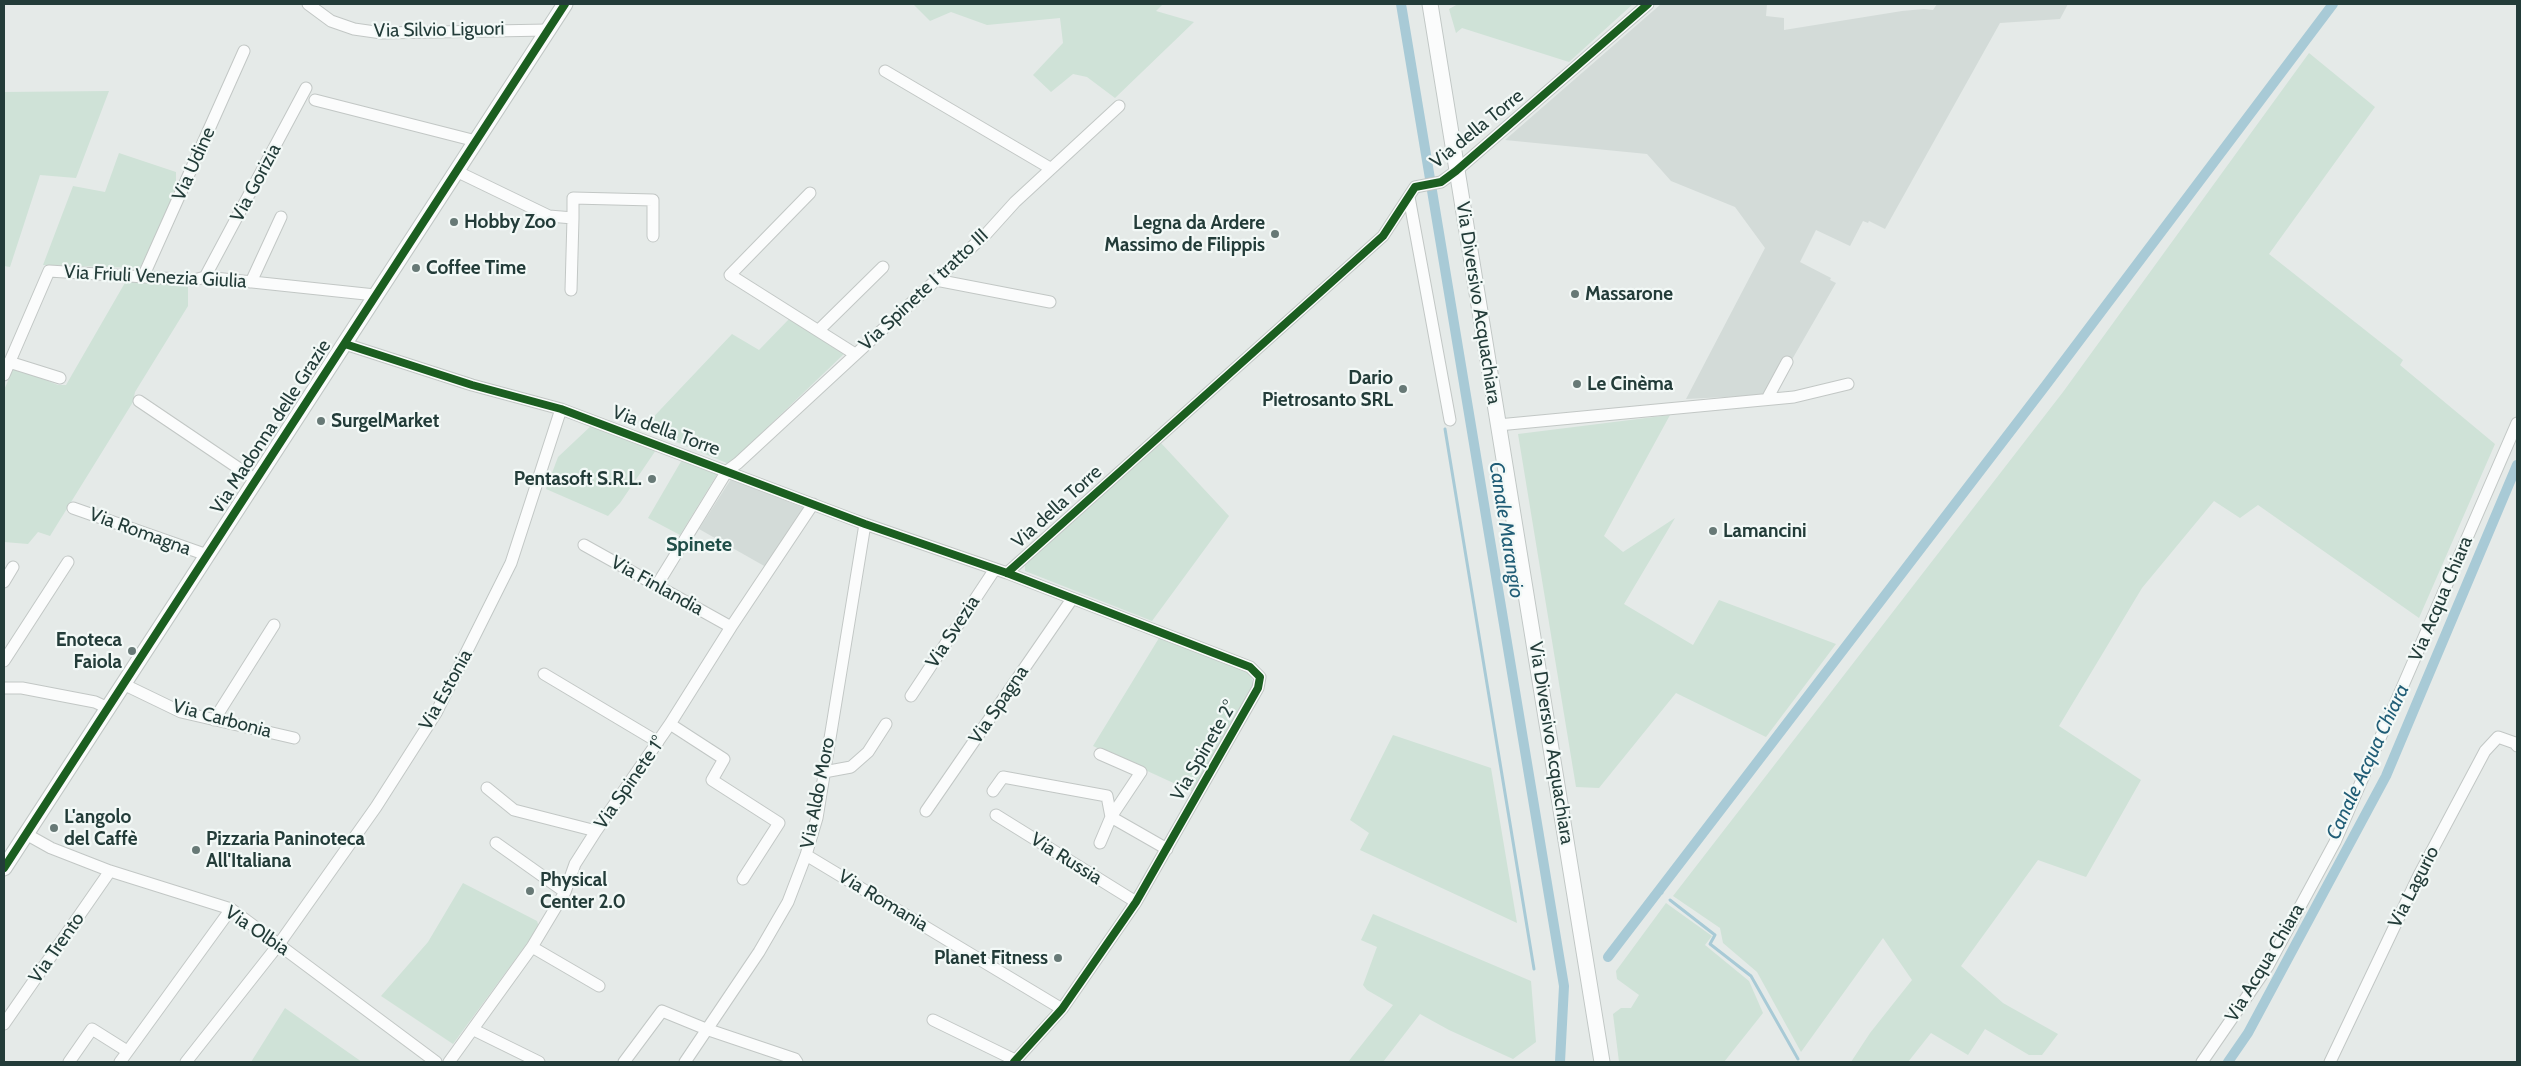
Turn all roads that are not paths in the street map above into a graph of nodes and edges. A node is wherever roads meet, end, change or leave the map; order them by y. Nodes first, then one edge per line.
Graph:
1 (308, 4) edge
2 (565, 4) edge
3 (1430, 4) edge
4 (1648, 4) edge
5 (548, 30) junction
6 (244, 51) dead end
7 (885, 71) dead end
8 (306, 88) dead end
9 (315, 100) dead end
10 (1119, 106) dead end
11 (476, 141) junction
12 (1050, 168) junction
13 (456, 171) junction
14 (1456, 171) junction
15 (1412, 192) junction
16 (810, 193) dead end
17 (281, 217) dead end
18 (573, 218) junction
19 (653, 236) dead end
20 (883, 267) dead end
21 (143, 277) junction
22 (205, 277) junction
23 (936, 280) junction
24 (251, 282) junction
25 (571, 290) dead end
26 (375, 295) junction
27 (1050, 302) dead end
28 (820, 329) junction
29 (344, 344) junction
30 (855, 354) junction
31 (9, 362) junction
32 (1787, 362) dead end
33 (4, 375) edge
34 (60, 378) dead end
35 (1848, 384) dead end
36 (1767, 399) junction
37 (139, 401) dead end
38 (561, 409) junction
39 (1450, 420) dead end
40 (2517, 423) edge
41 (1498, 425) junction
42 (726, 471) junction
43 (256, 480) junction
44 (814, 504) junction
45 (73, 508) dead end
46 (865, 524) junction
47 (584, 545) dead end
48 (206, 555) junction
49 (68, 562) dead end
50 (13, 567) dead end
51 (995, 569) junction
52 (1007, 573) junction
53 (4, 582) edge
54 (657, 585) junction
55 (1072, 599) junction
56 (274, 624) dead end
57 (731, 627) junction
58 (4, 661) edge
59 (544, 674) dead end
60 (123, 684) junction
61 (4, 688) edge
62 (911, 696) dead end
63 (108, 708) junction
64 (214, 720) junction
65 (670, 724) junction
66 (886, 724) dead end
67 (294, 738) dead end
68 (2514, 740) edge
69 (658, 742) junction
70 (1100, 754) dead end
71 (824, 772) junction
72 (487, 788) dead end
73 (993, 791) dead end
74 (926, 811) dead end
75 (996, 815) dead end
76 (1111, 817) junction
77 (596, 831) junction
78 (26, 834) junction
79 (496, 843) dead end
80 (1100, 843) dead end
81 (1167, 849) junction
82 (806, 855) junction
83 (4, 868) edge
84 (110, 871) junction
85 (743, 878) dead end
86 (564, 892) junction
87 (1136, 902) junction
88 (231, 909) junction
89 (278, 944) junction
90 (532, 947) junction
91 (599, 986) dead end
92 (1062, 1009) junction
93 (933, 1020) dead end
94 (4, 1024) edge
95 (706, 1028) junction
96 (474, 1030) junction
97 (128, 1051) junction
98 (1014, 1061) edge
99 (69, 1062) edge
100 (120, 1062) edge
101 (186, 1062) edge
102 (436, 1062) edge
103 (449, 1062) edge
104 (539, 1062) edge
105 (624, 1062) edge
106 (685, 1062) edge
107 (797, 1062) edge
108 (1602, 1062) edge
109 (2202, 1062) edge
110 (2330, 1062) edge

1 - 5 street, Via Silvio Liguori
2 - 5 main road, Via Madonna delle Grazie
3 - 14 main road, Via Diversivo Acquachiara
4 - 14 street, Via della Torre
5 - 11 main road, Via Madonna delle Grazie
6 - 21 street, Via Udine
7 - 12 street
8 - 22 street, Via Gorizia
9 - 11 street
10 - 12 street, Via Spinete I tratto III
11 - 13 main road, Via Madonna delle Grazie
12 - 23 street, Via Spinete I tratto III
13 - 18 street
13 - 26 main road, Via Madonna delle Grazie
14 - 15 street, Via della Torre
14 - 41 main road, Via Diversivo Acquachiara
15 - 39 street
15 - 52 street, Via della Torre
16 - 28 street
17 - 24 street
18 - 19 street
18 - 25 street
20 - 28 street
21 - 22 street, Via Friuli Venezia Giulia
21 - 31 street, Via Friuli Venezia Giulia
22 - 24 street, Via Friuli Venezia Giulia
23 - 27 street
23 - 30 street, Via Spinete I tratto III
24 - 26 street, Via Friuli Venezia Giulia
26 - 29 main road, Via Madonna delle Grazie
28 - 30 street
29 - 38 street, Via della Torre
29 - 43 main road, Via Madonna delle Grazie
30 - 42 street, Via Spinete I tratto III
31 - 33 street, Via Friuli Venezia Giulia
31 - 34 street
32 - 36 street
35 - 36 street, Via Diversivo Acquachiara
36 - 41 street, Via Diversivo Acquachiara
37 - 43 street
38 - 42 street, Via della Torre
38 - 89 street, Via Estonia
40 - 109 street, Via Acqua Chiara
41 - 108 main road, Via Diversivo Acquachiara
42 - 44 street, Via della Torre
42 - 54 street
43 - 48 main road, Via Madonna delle Grazie
44 - 46 street, Via della Torre
44 - 57 street, Via Spinete 1°
45 - 48 street, Via Romagna
46 - 51 street, Via della Torre
46 - 71 street, Via Aldo Moro
47 - 54 street, Via Finlandia
48 - 60 main road, Via Madonna delle Grazie
49 - 58 street
50 - 53 street
51 - 52 street, Via della Torre
51 - 62 street, Via Svezia
52 - 55 street, Via Spinete 2°
54 - 57 street, Via Finlandia
55 - 74 street, Via Spagna
55 - 81 street, Via Spinete 2°
56 - 64 street
57 - 65 street, Via Spinete 1°
59 - 69 street
60 - 63 main road, Via Madonna delle Grazie
60 - 64 street, Via Carbonia
61 - 63 street
63 - 78 main road, Via Madonna delle Grazie
64 - 67 street, Via Carbonia
65 - 69 street, Via Spinete 1°
65 - 85 street
66 - 71 street
68 - 110 street, Via Lagurio
69 - 77 street, Via Spinete 1°
70 - 76 street
71 - 82 street, Via Aldo Moro
72 - 77 street
73 - 76 street
75 - 87 street, Via Russia
76 - 80 street
76 - 81 street
77 - 86 street, Via Spinete 1°
78 - 83 main road, Via Madonna delle Grazie
78 - 84 street, Via Olbia
79 - 86 street
81 - 87 street, Via Spinete 2°
82 - 92 street, Via Romania
82 - 95 street, Via Aldo Moro
84 - 88 street, Via Olbia
84 - 94 street, Via Trento
86 - 90 street, Via Spinete 1°
87 - 92 street, Via Spinete 2°
88 - 89 street, Via Olbia
88 - 97 street
89 - 101 street, Via Estonia
89 - 102 street, Via Olbia
90 - 91 street
90 - 96 street, Via Spinete 1°
92 - 98 street, Via Spinete 2°
93 - 98 street
95 - 105 street
95 - 106 street, Via Aldo Moro
95 - 107 street
96 - 103 street, Via Spinete 1°
96 - 104 street
97 - 99 street
97 - 100 street

